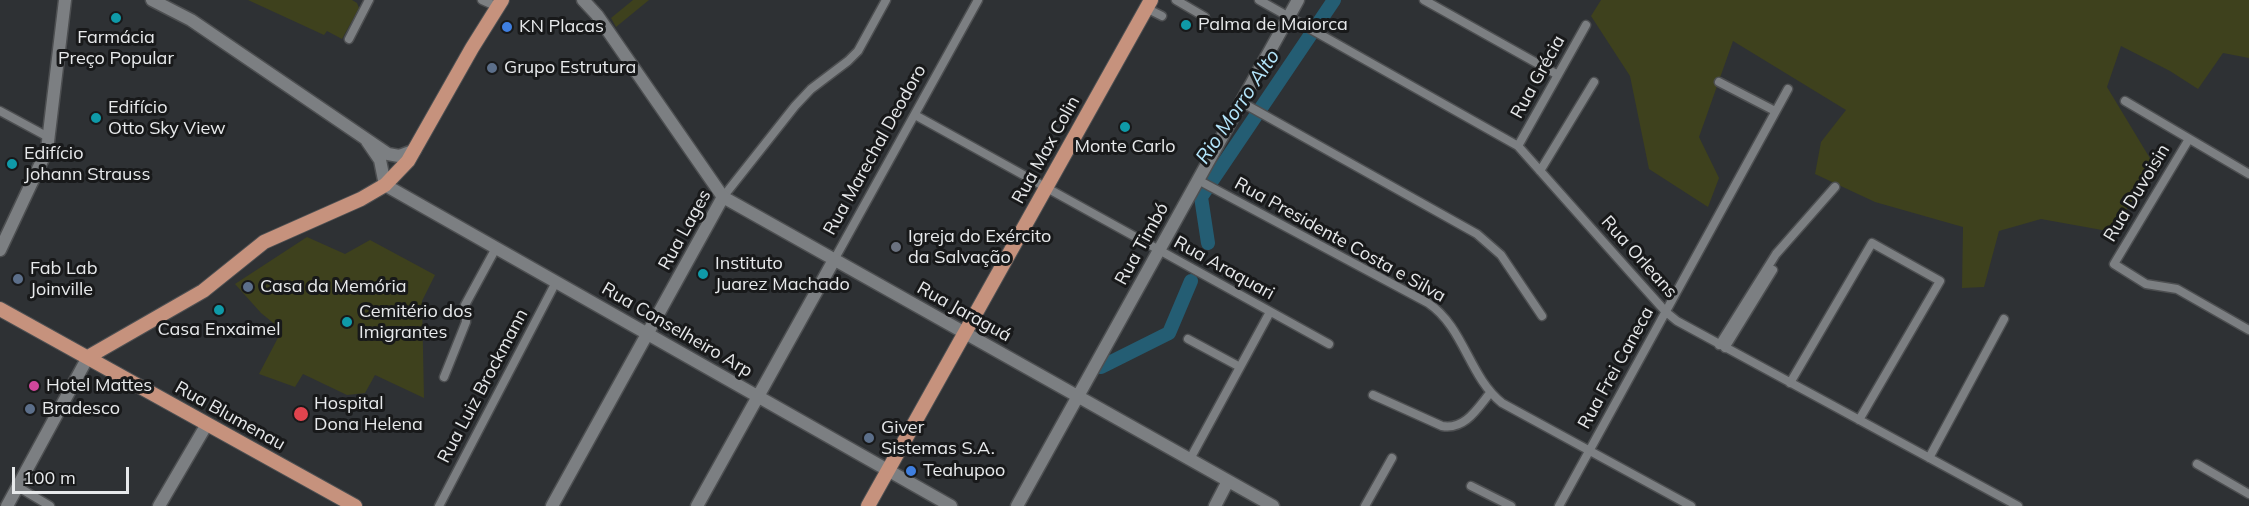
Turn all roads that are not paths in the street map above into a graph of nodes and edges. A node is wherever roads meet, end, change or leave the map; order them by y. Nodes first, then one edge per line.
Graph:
1 (65, 0) edge
2 (152, 0) edge
3 (369, 0) edge
4 (482, 0) edge
5 (583, 0) edge
6 (886, 0) edge
7 (978, 0) edge
8 (1176, 0) edge
9 (1259, 0) edge
10 (1298, 0) edge
11 (1424, 0) edge
12 (500, 4) edge
13 (1148, 4) edge
14 (1162, 16) dead end
15 (1288, 17) junction
16 (1205, 23) dead end
17 (1586, 25) dead end
18 (349, 39) dead end
19 (1558, 75) junction
20 (1594, 82) dead end
21 (1719, 82) dead end
22 (1788, 89) dead end
23 (2125, 101) dead end
24 (1246, 105) junction
25 (0, 111) edge
26 (1775, 111) junction
27 (915, 115) junction
28 (50, 138) junction
29 (2189, 139) junction
30 (367, 141) junction
31 (1518, 146) junction
32 (415, 150) junction
33 (1540, 171) junction
34 (2249, 174) edge
35 (1201, 182) junction
36 (385, 185) junction
37 (1046, 188) junction
38 (1835, 188) dead end
39 (723, 197) junction
40 (496, 248) junction
41 (0, 250) edge
42 (1159, 250) junction
43 (834, 260) junction
44 (1773, 270) dead end
45 (556, 282) junction
46 (0, 309) edge
47 (1270, 312) junction
48 (1666, 312) junction
49 (1542, 316) dead end
50 (2004, 319) dead end
51 (2249, 330) edge
52 (964, 333) junction
53 (648, 334) junction
54 (1188, 339) dead end
55 (1329, 344) dead end
56 (1722, 347) junction
57 (88, 357) junction
58 (1240, 367) junction
59 (444, 377) dead end
60 (1790, 383) junction
61 (1490, 393) junction
62 (1078, 396) junction
63 (1374, 396) dead end
64 (758, 397) junction
65 (1859, 420) junction
66 (207, 424) junction
67 (1589, 451) junction
68 (1392, 458) dead end
69 (1929, 458) junction
70 (1190, 459) junction
71 (2197, 464) dead end
72 (888, 470) junction
73 (1228, 481) junction
74 (1471, 486) dead end
75 (18, 487) junction
76 (2249, 494) edge
77 (335, 501) edge
78 (7, 506) edge
79 (50, 506) edge
80 (159, 506) edge
81 (355, 506) edge
82 (439, 506) edge
83 (552, 506) edge
84 (697, 506) edge
85 (868, 506) edge
86 (951, 506) edge
87 (1017, 506) edge
88 (1215, 506) edge
89 (1273, 506) edge
90 (1365, 506) edge
91 (1511, 506) edge
92 (1559, 506) edge
93 (1691, 506) edge
94 (2018, 506) edge

1 - 28 main road
2 - 30 main road
3 - 18 street
4 - 12 street
5 - 39 main road, Rua Jaraguá
6 - 39 street, Rua Lages
7 - 27 street, Rua Marechal Deodoro
8 - 16 street
9 - 15 street, Rua Orleans
10 - 15 main road, Rua Timbó
11 - 19 street
12 - 32 main road
13 - 14 street
13 - 37 main road, Rua Max Colin
15 - 24 main road, Rua Timbó
15 - 31 street, Rua Orleans
17 - 19 street, Rua Grécia
19 - 31 street, Rua Grécia
20 - 33 street
21 - 26 street
22 - 26 street, Rua Frei Caneca
23 - 29 street
24 - 35 main road, Rua Timbó
24 - 49 street
25 - 28 street
26 - 48 street, Rua Frei Caneca
27 - 37 street, Rua Araquari
27 - 43 street, Rua Marechal Deodoro
28 - 41 main road
29 - 34 street
29 - 51 street, Rua Duvoisin
30 - 32 main road
30 - 36 main road
31 - 33 street, Rua Orleans
32 - 36 main road
33 - 48 street, Rua Orleans
35 - 42 main road, Rua Timbó
35 - 61 street, Rua Presidente Costa e Silva
36 - 40 main road, Rua Conselheiro Arp
36 - 57 main road
37 - 42 street, Rua Araquari
37 - 52 main road, Rua Max Colin
38 - 56 street
39 - 43 main road, Rua Jaraguá
39 - 53 main road, Rua Lages
40 - 45 main road, Rua Conselheiro Arp
40 - 59 street
42 - 47 street, Rua Araquari
42 - 62 main road, Rua Timbó
43 - 52 main road, Rua Jaraguá
43 - 64 main road, Rua Marechal Deodoro
44 - 56 street
45 - 53 main road, Rua Conselheiro Arp
45 - 82 street, Rua Luiz Brockmann
46 - 57 main road, Rua Blumenau
47 - 55 street, Rua Araquari
47 - 58 street
48 - 56 street, Rua Orleans
48 - 67 street, Rua Frei Caneca
50 - 69 street
52 - 62 main road, Rua Jaraguá
52 - 72 main road, Rua Max Colin
53 - 64 main road, Rua Conselheiro Arp
53 - 83 main road, Rua Lages
54 - 58 street
56 - 60 street, Rua Orleans
57 - 66 main road, Rua Blumenau
57 - 75 main road
58 - 70 street
60 - 65 street, Rua Orleans
60 - 65 street
61 - 63 street
61 - 67 street, Rua Presidente Costa e Silva
62 - 70 main road, Rua Jaraguá
62 - 87 main road, Rua Timbó
64 - 72 main road, Rua Conselheiro Arp
64 - 84 main road, Rua Marechal Deodoro
65 - 69 street, Rua Orleans
66 - 77 main road, Rua Blumenau
66 - 80 main road
67 - 92 street, Rua Frei Caneca
67 - 93 street, Rua Presidente Costa e Silva
68 - 90 street
69 - 94 street, Rua Orleans
70 - 73 main road, Rua Jaraguá
71 - 76 street
72 - 85 main road, Rua Max Colin
72 - 86 main road, Rua Conselheiro Arp
73 - 88 main road
73 - 89 main road, Rua Jaraguá
74 - 91 street
75 - 78 main road
75 - 79 street
77 - 81 main road, Rua Blumenau

